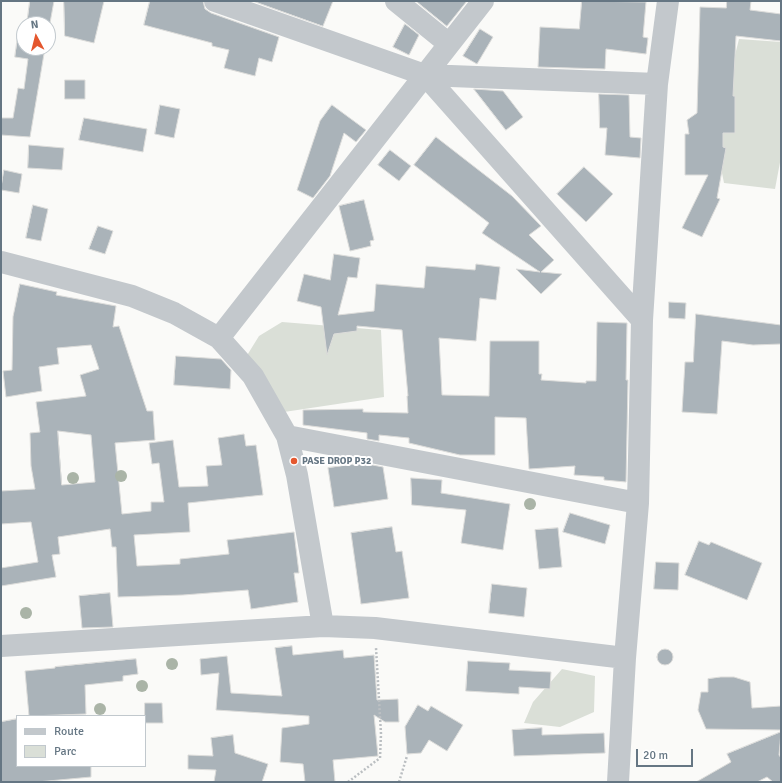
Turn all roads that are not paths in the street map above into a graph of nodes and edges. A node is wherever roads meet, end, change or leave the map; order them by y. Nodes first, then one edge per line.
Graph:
1 (215, 1) edge
2 (396, 1) edge
3 (483, 1) edge
4 (668, 1) edge
5 (449, 44) junction
6 (425, 75) junction
7 (657, 84) junction
8 (1, 262) edge
9 (642, 320) junction
10 (219, 338) junction
11 (287, 436) junction
12 (638, 503) junction
13 (324, 626) junction
14 (1, 646) edge
15 (625, 658) junction
16 (618, 782) edge

1 - 6 street
2 - 5 street
3 - 5 street
4 - 7 street
5 - 6 street
6 - 7 street
6 - 9 street
6 - 10 street
7 - 9 street
8 - 10 street
9 - 12 street
10 - 11 street
11 - 12 street
11 - 13 street
12 - 15 street
13 - 14 street
13 - 15 street
15 - 16 street

